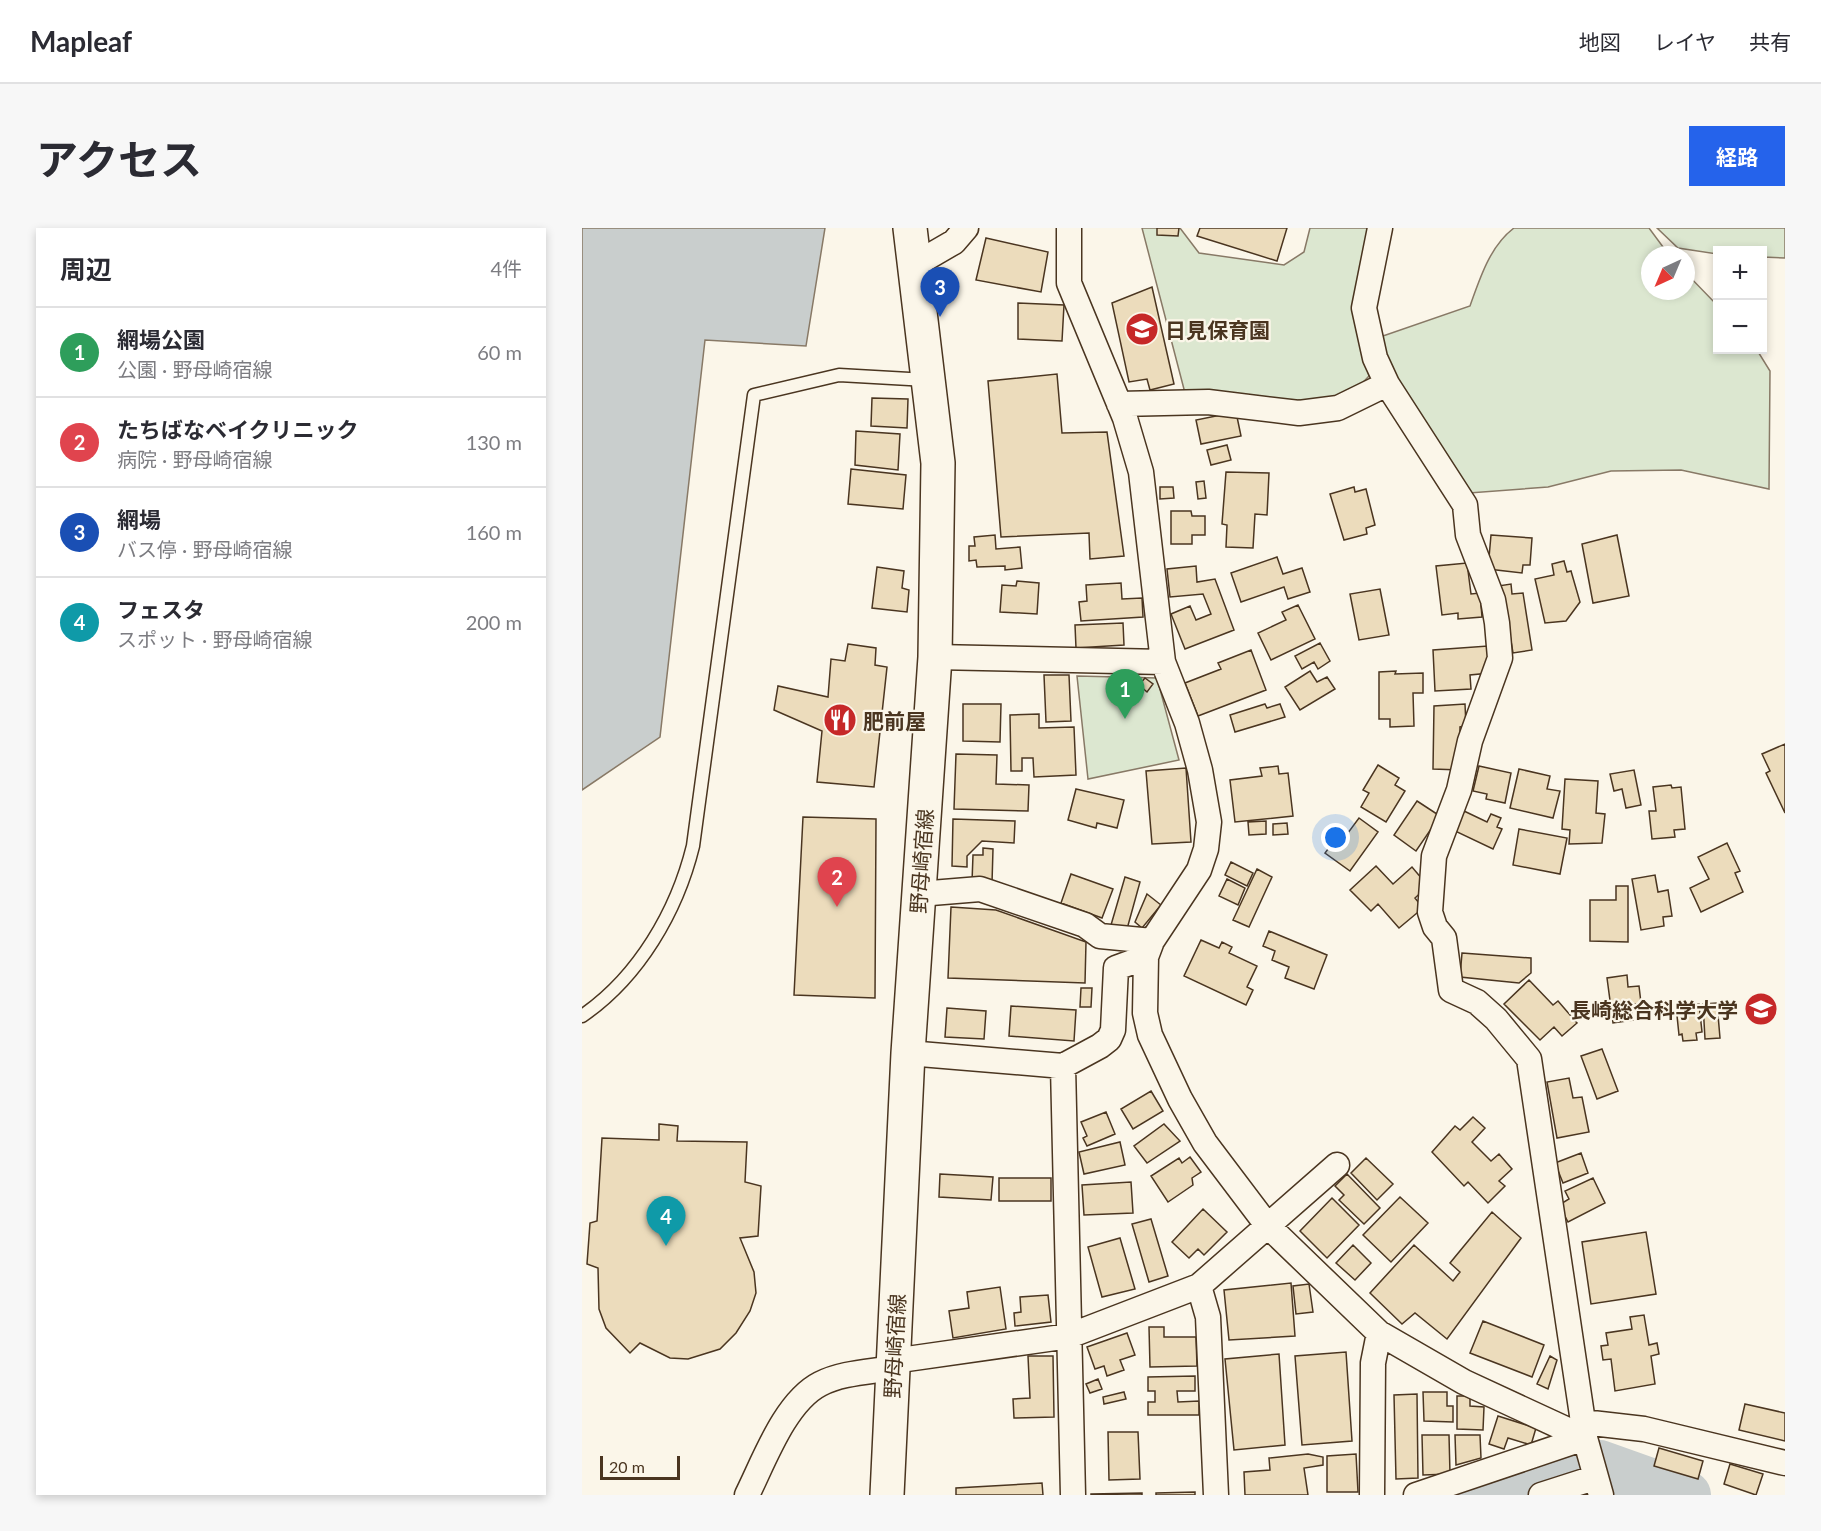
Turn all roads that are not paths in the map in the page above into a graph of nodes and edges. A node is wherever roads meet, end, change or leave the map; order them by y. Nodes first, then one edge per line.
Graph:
1 (910, 228) edge
2 (966, 228) edge
3 (1069, 228) edge
4 (1380, 228) edge
5 (916, 264) junction
6 (929, 381) junction
7 (1387, 384) junction
8 (1119, 404) junction
9 (935, 657) junction
10 (1163, 662) junction
11 (919, 894) junction
12 (1149, 949) junction
13 (582, 1016) edge
14 (908, 1053) junction
15 (1063, 1066) junction
16 (1337, 1165) dead end
17 (1267, 1225) junction
18 (1199, 1286) junction
19 (1380, 1334) junction
20 (1070, 1336) junction
21 (893, 1365) junction
22 (1591, 1460) edge
23 (1785, 1463) edge
24 (747, 1495) edge
25 (887, 1495) edge
26 (1073, 1495) edge
27 (1216, 1495) edge
28 (1372, 1495) edge
29 (1416, 1495) edge
30 (1541, 1495) edge

1 - 5 main road, 野母崎宿線
2 - 5 street
3 - 8 street
4 - 7 street
5 - 6 main road, 野母崎宿線
6 - 9 main road, 野母崎宿線
6 - 13 lane
7 - 8 street
7 - 22 street
8 - 10 street
9 - 10 street
9 - 11 main road, 野母崎宿線
10 - 12 street
11 - 12 street
11 - 14 main road, 野母崎宿線
12 - 15 street
12 - 17 street
14 - 15 street
14 - 21 main road, 野母崎宿線
15 - 20 street
16 - 17 street
17 - 18 street
17 - 19 street
18 - 20 street
18 - 27 street
19 - 22 street
19 - 28 street
20 - 21 street
20 - 26 street
21 - 24 street
21 - 25 main road, 野母崎宿線
22 - 23 street
22 - 29 street
22 - 30 street

